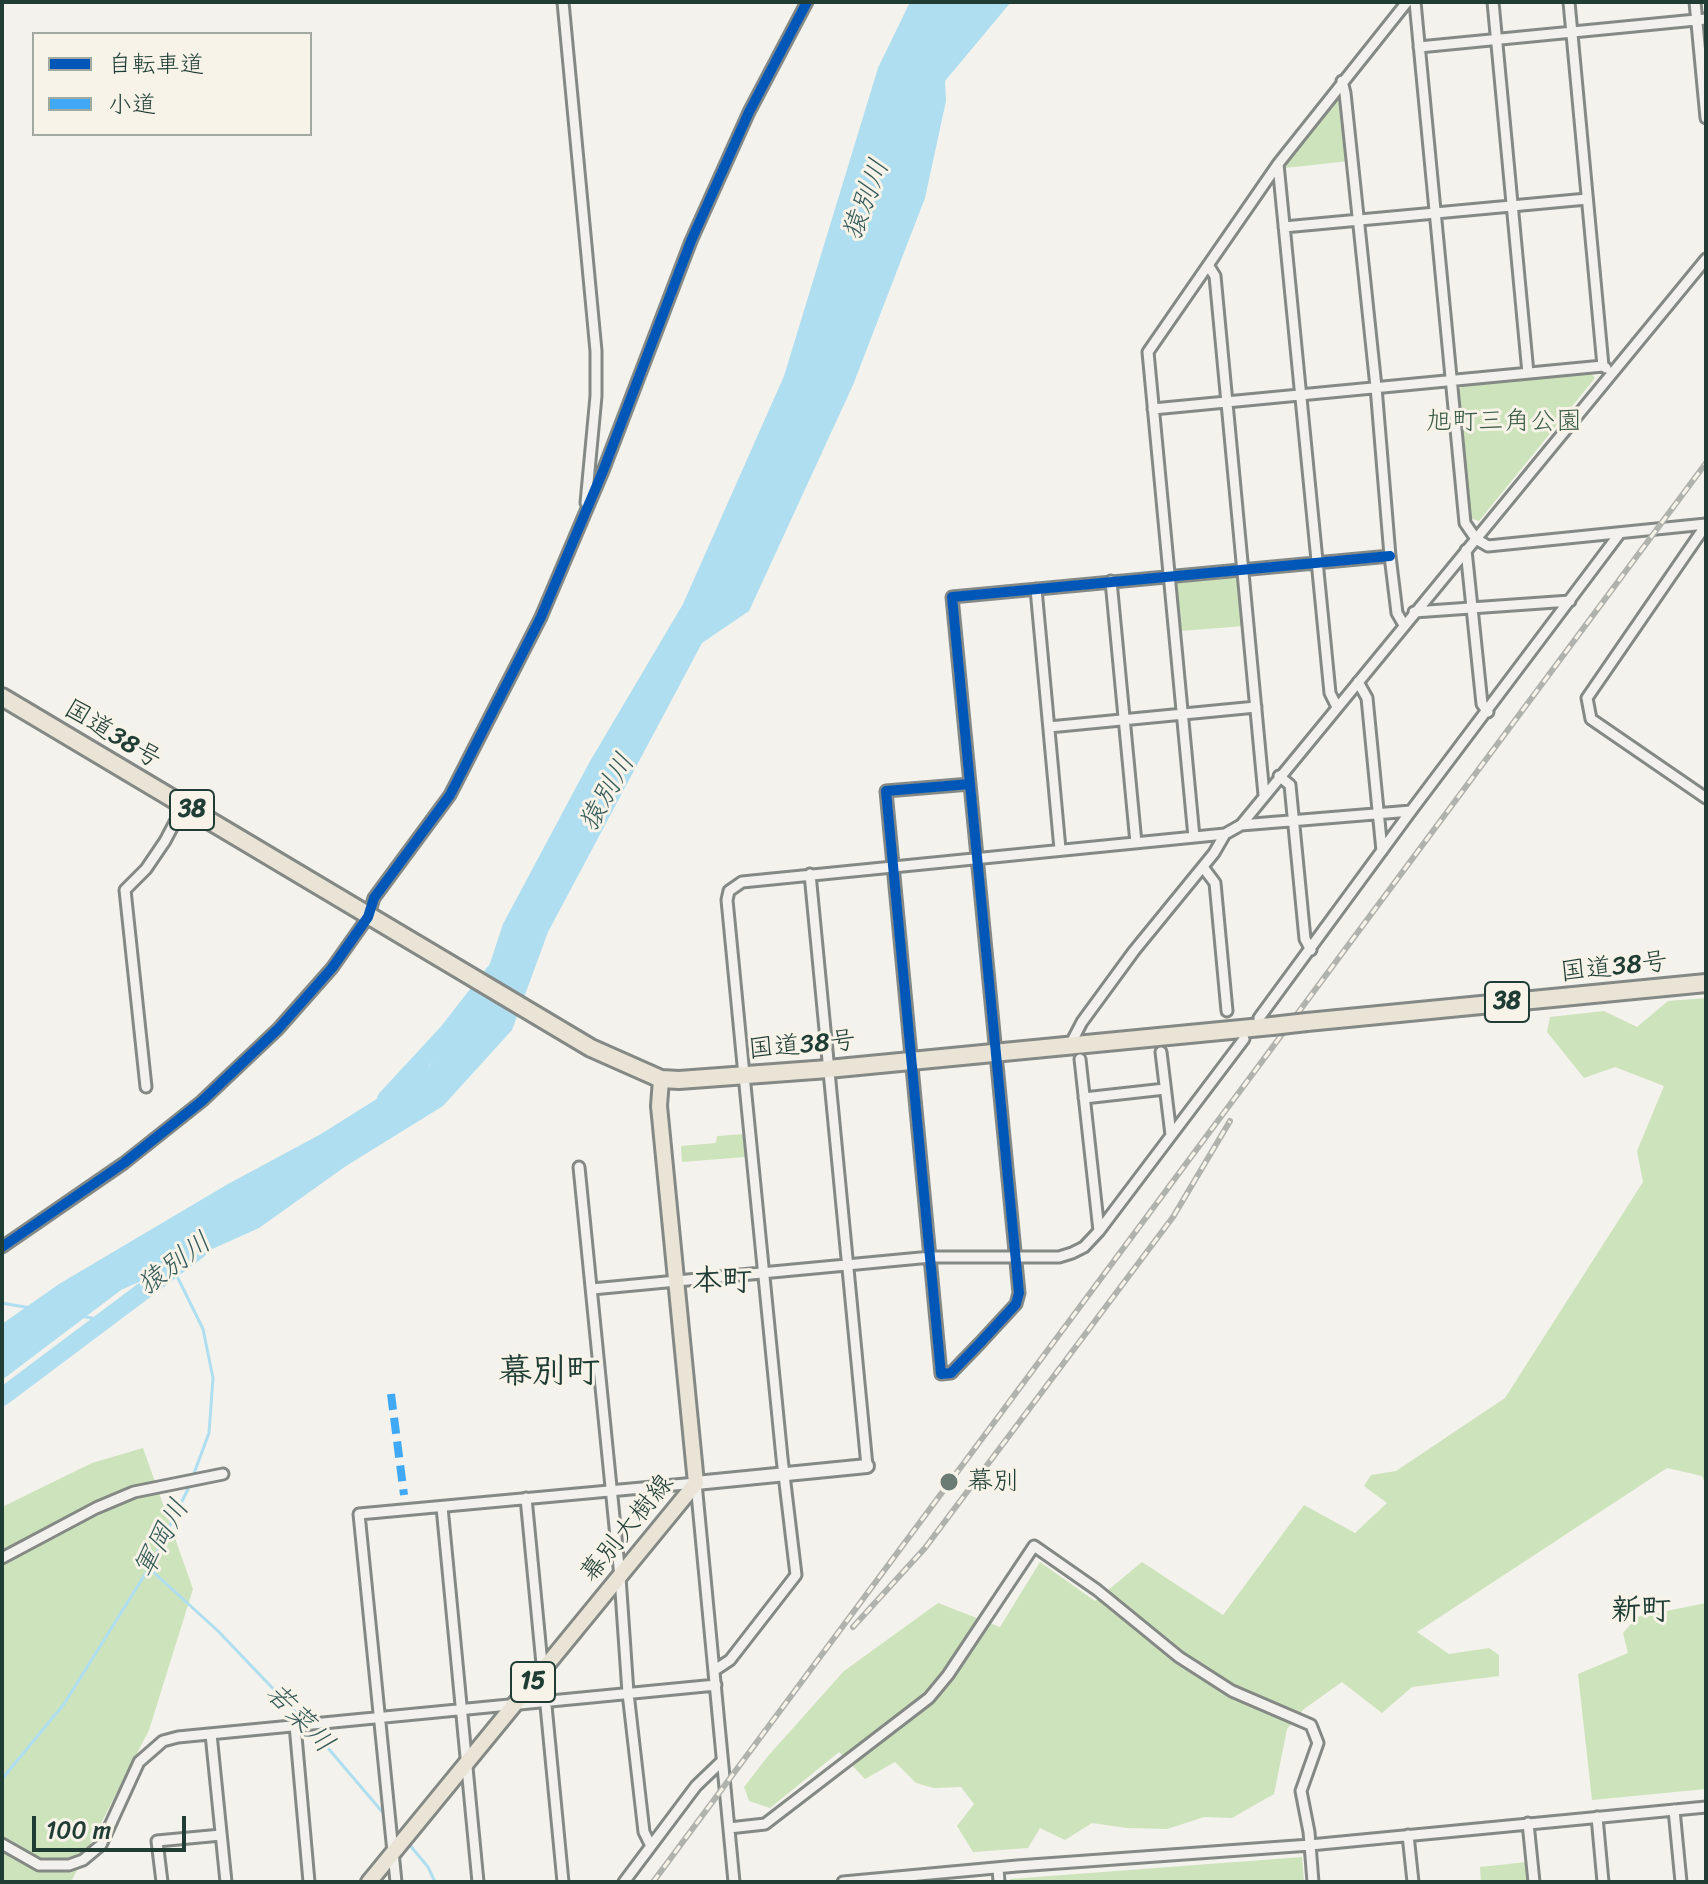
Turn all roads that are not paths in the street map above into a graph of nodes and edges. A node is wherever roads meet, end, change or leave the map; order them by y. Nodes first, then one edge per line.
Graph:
1 (563, 2) edge
2 (807, 2) edge
3 (1407, 2) edge
4 (1415, 2) edge
5 (1493, 2) edge
6 (1569, 2) edge
7 (1695, 2) edge
8 (1701, 19) edge
9 (1571, 32) junction
10 (1497, 39) junction
11 (1419, 47) junction
12 (1342, 81) junction
13 (1706, 118) edge
14 (1278, 164) junction
15 (1587, 199) junction
16 (1512, 205) junction
17 (1436, 212) junction
18 (1358, 220) junction
19 (1284, 227) junction
20 (1706, 259) edge
21 (1208, 265) junction
22 (1603, 366) junction
23 (1528, 373) junction
24 (1613, 373) junction
25 (1451, 380) junction
26 (1376, 387) junction
27 (1300, 394) junction
28 (1227, 401) junction
29 (1153, 409) junction
30 (585, 511) junction
31 (1706, 525) edge
32 (1620, 533) junction
33 (1476, 539) junction
34 (1466, 550) junction
35 (1390, 556) junction
36 (1316, 561) junction
37 (1243, 569) junction
38 (1169, 576) junction
39 (1111, 581) junction
40 (1036, 589) junction
41 (1570, 601) junction
42 (1473, 609) junction
43 (1414, 612) junction
44 (1404, 625) junction
45 (1358, 682) junction
46 (2, 697) edge
47 (1256, 707) junction
48 (1337, 707) junction
49 (1488, 712) junction
50 (1182, 714) junction
51 (1124, 719) junction
52 (1049, 727) junction
53 (1279, 776) junction
54 (970, 784) junction
55 (1264, 795) junction
56 (1706, 798) edge
57 (184, 805) junction
58 (1411, 811) junction
59 (1378, 813) junction
60 (1294, 821) junction
61 (1241, 825) junction
62 (1225, 834) junction
63 (1194, 837) junction
64 (1136, 843) junction
65 (1060, 849) junction
66 (1382, 851) junction
67 (977, 858) junction
68 (893, 866) junction
69 (1203, 867) junction
70 (810, 874) junction
71 (374, 920) junction
72 (1311, 950) junction
73 (1706, 983) edge
74 (1227, 1011) dead end
75 (1266, 1022) junction
76 (1244, 1039) dead end
77 (1075, 1052) junction
78 (1161, 1052) dead end
79 (996, 1053) junction
80 (913, 1061) junction
81 (828, 1069) junction
82 (744, 1075) junction
83 (661, 1079) junction
84 (146, 1087) dead end
85 (1165, 1089) junction
86 (1084, 1098) junction
87 (1171, 1135) junction
88 (579, 1167) dead end
89 (1099, 1231) junction
90 (2, 1247) edge
91 (931, 1257) junction
92 (1016, 1258) junction
93 (847, 1264) junction
94 (763, 1272) junction
95 (677, 1280) junction
96 (592, 1289) junction
97 (867, 1466) joint
98 (223, 1474) dead end
99 (784, 1474) junction
100 (696, 1483) junction
101 (609, 1490) junction
102 (526, 1498) junction
103 (442, 1507) junction
104 (2, 1558) edge
105 (620, 1577) junction
106 (543, 1670) junction
107 (715, 1670) junction
108 (716, 1685) junction
109 (628, 1693) junction
110 (546, 1701) junction
111 (516, 1703) junction
112 (462, 1709) junction
113 (378, 1717) junction
114 (295, 1725) junction
115 (211, 1734) junction
116 (722, 1761) junction
117 (468, 1762) junction
118 (1706, 1807) edge
119 (1674, 1810) junction
120 (1597, 1817) junction
121 (1528, 1823) junction
122 (729, 1828) junction
123 (221, 1835) junction
124 (1408, 1835) junction
125 (2, 1844) edge
126 (1310, 1845) junction
127 (651, 1846) junction
128 (393, 1852) junction
129 (998, 1868) junction
130 (940, 1877) edge
131 (162, 1882) edge
132 (226, 1882) edge
133 (309, 1882) edge
134 (369, 1882) edge
135 (396, 1882) edge
136 (478, 1882) edge
137 (563, 1882) edge
138 (624, 1882) edge
139 (734, 1882) edge
140 (843, 1882) edge
141 (999, 1882) edge
142 (1313, 1882) edge
143 (1413, 1882) edge
144 (1534, 1882) edge
145 (1603, 1882) edge
146 (1681, 1882) edge

1 - 30 street
2 - 30 street
3 - 12 street
4 - 11 street
5 - 10 street
6 - 9 street
7 - 8 street
8 - 9 street
8 - 13 street
9 - 10 street
9 - 15 street
10 - 11 street
10 - 16 street
11 - 17 street
12 - 14 street
12 - 18 street
14 - 19 street
14 - 21 street
15 - 16 street
15 - 22 street
16 - 17 street
16 - 23 street
17 - 18 street
17 - 25 street
18 - 19 street
18 - 26 street
19 - 27 street
20 - 24 street
21 - 28 street
21 - 29 street
22 - 23 street
22 - 24 street
23 - 25 street
24 - 33 street
25 - 26 street
25 - 33 street
26 - 27 street
26 - 35 street
27 - 28 street
27 - 36 street
28 - 29 street
28 - 37 street
29 - 38 street
30 - 71 street
31 - 32 street
31 - 56 street
32 - 33 street
32 - 41 street
33 - 34 street
34 - 42 street
34 - 43 street
35 - 36 street
35 - 44 street
36 - 37 street
36 - 48 street
37 - 38 street
37 - 47 street
38 - 39 street
38 - 50 street
39 - 40 street
39 - 51 street
40 - 52 street
40 - 54 street
41 - 42 street
41 - 49 street
42 - 43 street
42 - 49 street
43 - 44 street
44 - 45 street
45 - 48 street
45 - 59 street
46 - 57 highway, 国道38号 / 38
47 - 50 street
47 - 55 street
48 - 53 street
49 - 58 street
50 - 51 street
50 - 63 street
51 - 52 street
51 - 64 street
52 - 65 street
53 - 55 street
53 - 60 street
54 - 67 street
54 - 68 street
55 - 61 street
57 - 71 highway, 国道38号 / 38
57 - 84 street
58 - 59 street
58 - 66 street
59 - 60 street
59 - 66 street
60 - 61 street
60 - 72 street
61 - 62 street
62 - 63 street
62 - 69 street
63 - 64 street
64 - 65 street
65 - 67 street
66 - 72 street
67 - 68 street
67 - 79 street
68 - 70 street
68 - 80 street
69 - 74 street
69 - 77 street
70 - 81 street
70 - 82 street
71 - 83 highway, 国道38号 / 38
71 - 90 street
72 - 75 street
73 - 75 highway, 国道38号 / 38, bridge
75 - 77 highway, 国道38号 / 38
76 - 87 street
77 - 79 highway, 国道38号 / 38
77 - 86 street
78 - 85 street
79 - 80 highway, 国道38号 / 38
79 - 92 street
80 - 81 highway, 国道38号 / 38
80 - 91 street
81 - 82 highway, 国道38号 / 38
81 - 93 street
82 - 83 highway, 国道38号 / 38
82 - 94 street
83 - 95 main road, 幕別大樹線
85 - 86 street
85 - 87 street
86 - 89 street
87 - 89 street
88 - 96 street
89 - 92 street
91 - 92 street
91 - 92 street
91 - 93 street
93 - 94 street
93 - 97 street
94 - 95 street
94 - 99 street
95 - 96 street
95 - 100 main road, 幕別大樹線
96 - 101 street
97 - 99 main road
98 - 104 street
99 - 100 main road
99 - 107 street
100 - 101 street
100 - 105 main road, 幕別大樹線 / 15
100 - 107 street
101 - 102 street
101 - 105 street
102 - 103 street
102 - 106 street
103 - 112 street
103 - 113 street
105 - 106 main road, 幕別大樹線 / 15
105 - 109 street
106 - 110 street
106 - 111 main road, 幕別大樹線 / 15
107 - 108 street
108 - 109 street
108 - 116 street
109 - 110 street
109 - 127 street
110 - 111 street
110 - 137 street
111 - 112 street
111 - 117 main road, 幕別大樹線 / 15
112 - 113 street
112 - 117 street
113 - 114 street
113 - 128 street
114 - 115 street
114 - 133 street
115 - 123 street
115 - 125 street
116 - 122 street
116 - 127 street
117 - 128 main road, 幕別大樹線 / 15
117 - 136 street
118 - 119 street
119 - 120 street
119 - 146 street
120 - 121 street
120 - 145 street
121 - 124 street
121 - 144 street
122 - 126 street
122 - 139 street
123 - 131 street
123 - 132 street
124 - 126 street
124 - 143 street
126 - 129 street
126 - 142 street
127 - 138 street
128 - 134 main road, 幕別大樹線 / 15
128 - 135 street
129 - 130 street
129 - 141 street
130 - 140 street

